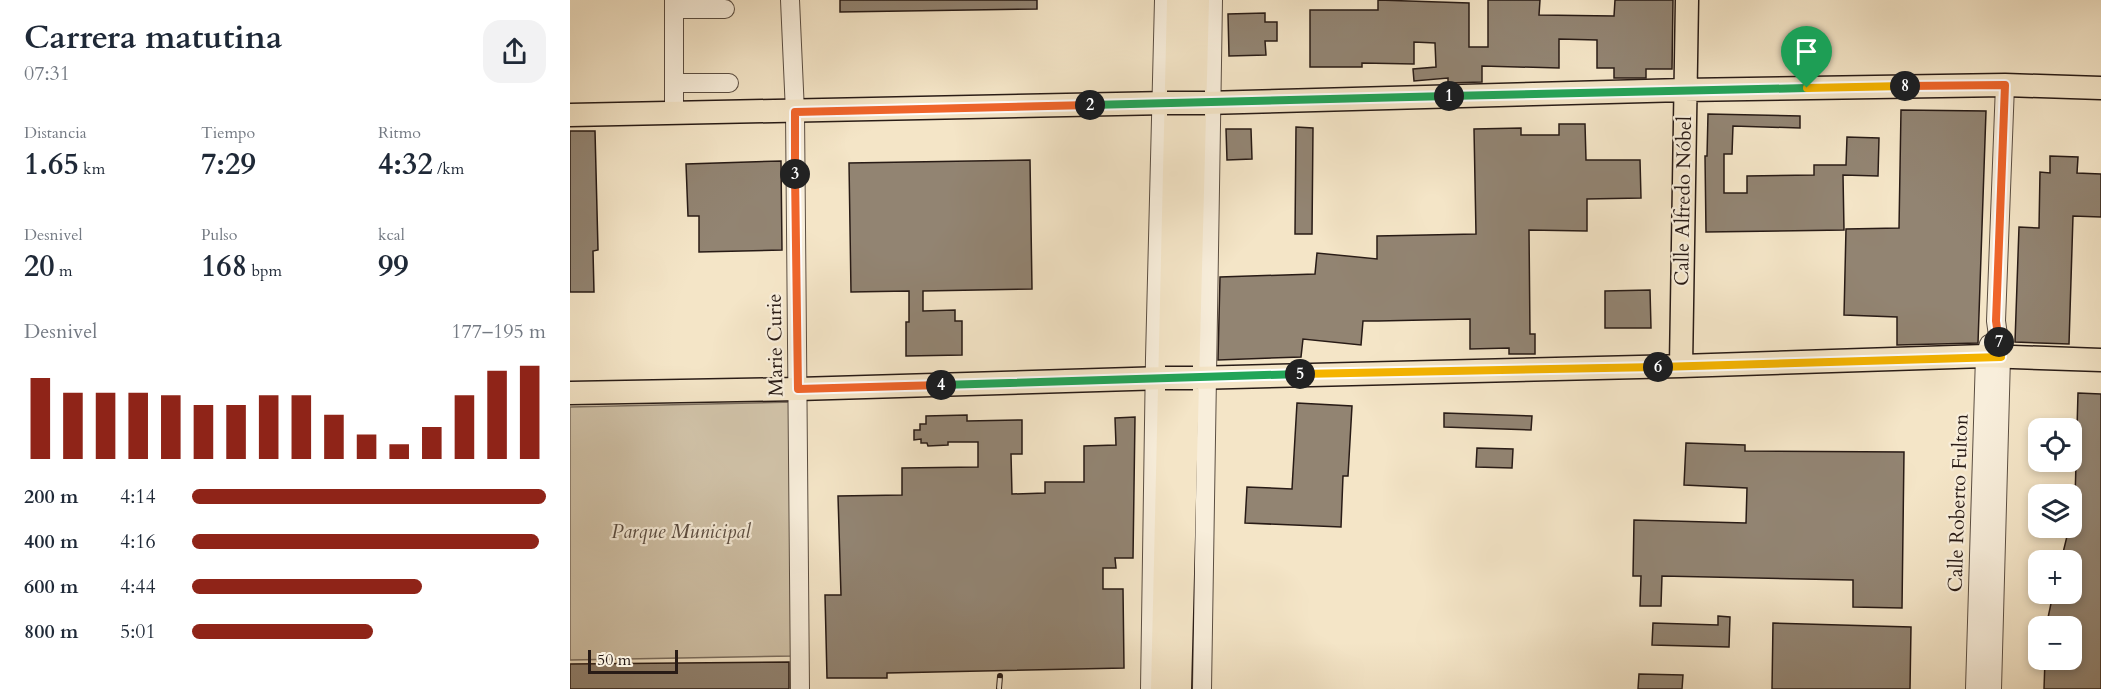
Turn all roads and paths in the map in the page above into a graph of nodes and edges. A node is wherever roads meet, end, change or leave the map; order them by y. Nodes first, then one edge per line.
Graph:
1 (790, 0) edge
2 (1164, 0) edge
3 (1178, 0) edge
4 (1198, 0) edge
5 (1213, 0) edge
6 (1687, 0) edge
7 (674, 4) edge
8 (725, 9) dead end
9 (674, 83) junction
10 (729, 83) dead end
11 (2005, 85) junction
12 (2101, 88) edge
13 (1684, 90) junction
14 (1164, 103) junction
15 (1208, 103) junction
16 (795, 112) junction
17 (674, 113) junction
18 (570, 115) edge
19 (1993, 356) junction
20 (2101, 360) edge
21 (1681, 366) junction
22 (1159, 372) junction
23 (1200, 377) junction
24 (798, 389) junction
25 (570, 393) edge
26 (800, 689) edge
27 (1150, 689) edge
28 (1162, 689) edge
29 (1180, 689) edge
30 (1202, 689) edge
31 (1975, 689) edge
32 (1992, 689) edge

1 - 16 street, Marie Curie
2 - 14 street
3 - 28 main road
4 - 29 main road
5 - 15 street
6 - 13 main road, Calle Alfredo Nóbel
7 - 8 street
7 - 9 street
9 - 10 street
9 - 17 street
11 - 12 main road
11 - 13 main road
11 - 19 street, Calle Roberto Fulton
13 - 15 main road
13 - 21 main road, Calle Alfredo Nóbel
14 - 15 main road, bridge
14 - 16 main road
14 - 22 street
15 - 23 street
16 - 17 main road
16 - 24 street, Marie Curie
17 - 18 main road
19 - 20 main road
19 - 21 main road
19 - 31 street, Calle Roberto Fulton
19 - 32 street, Calle Roberto Fulton
21 - 23 main road
22 - 23 main road, bridge
22 - 24 main road
22 - 27 street
23 - 30 street
24 - 25 main road
24 - 26 street, Marie Curie

